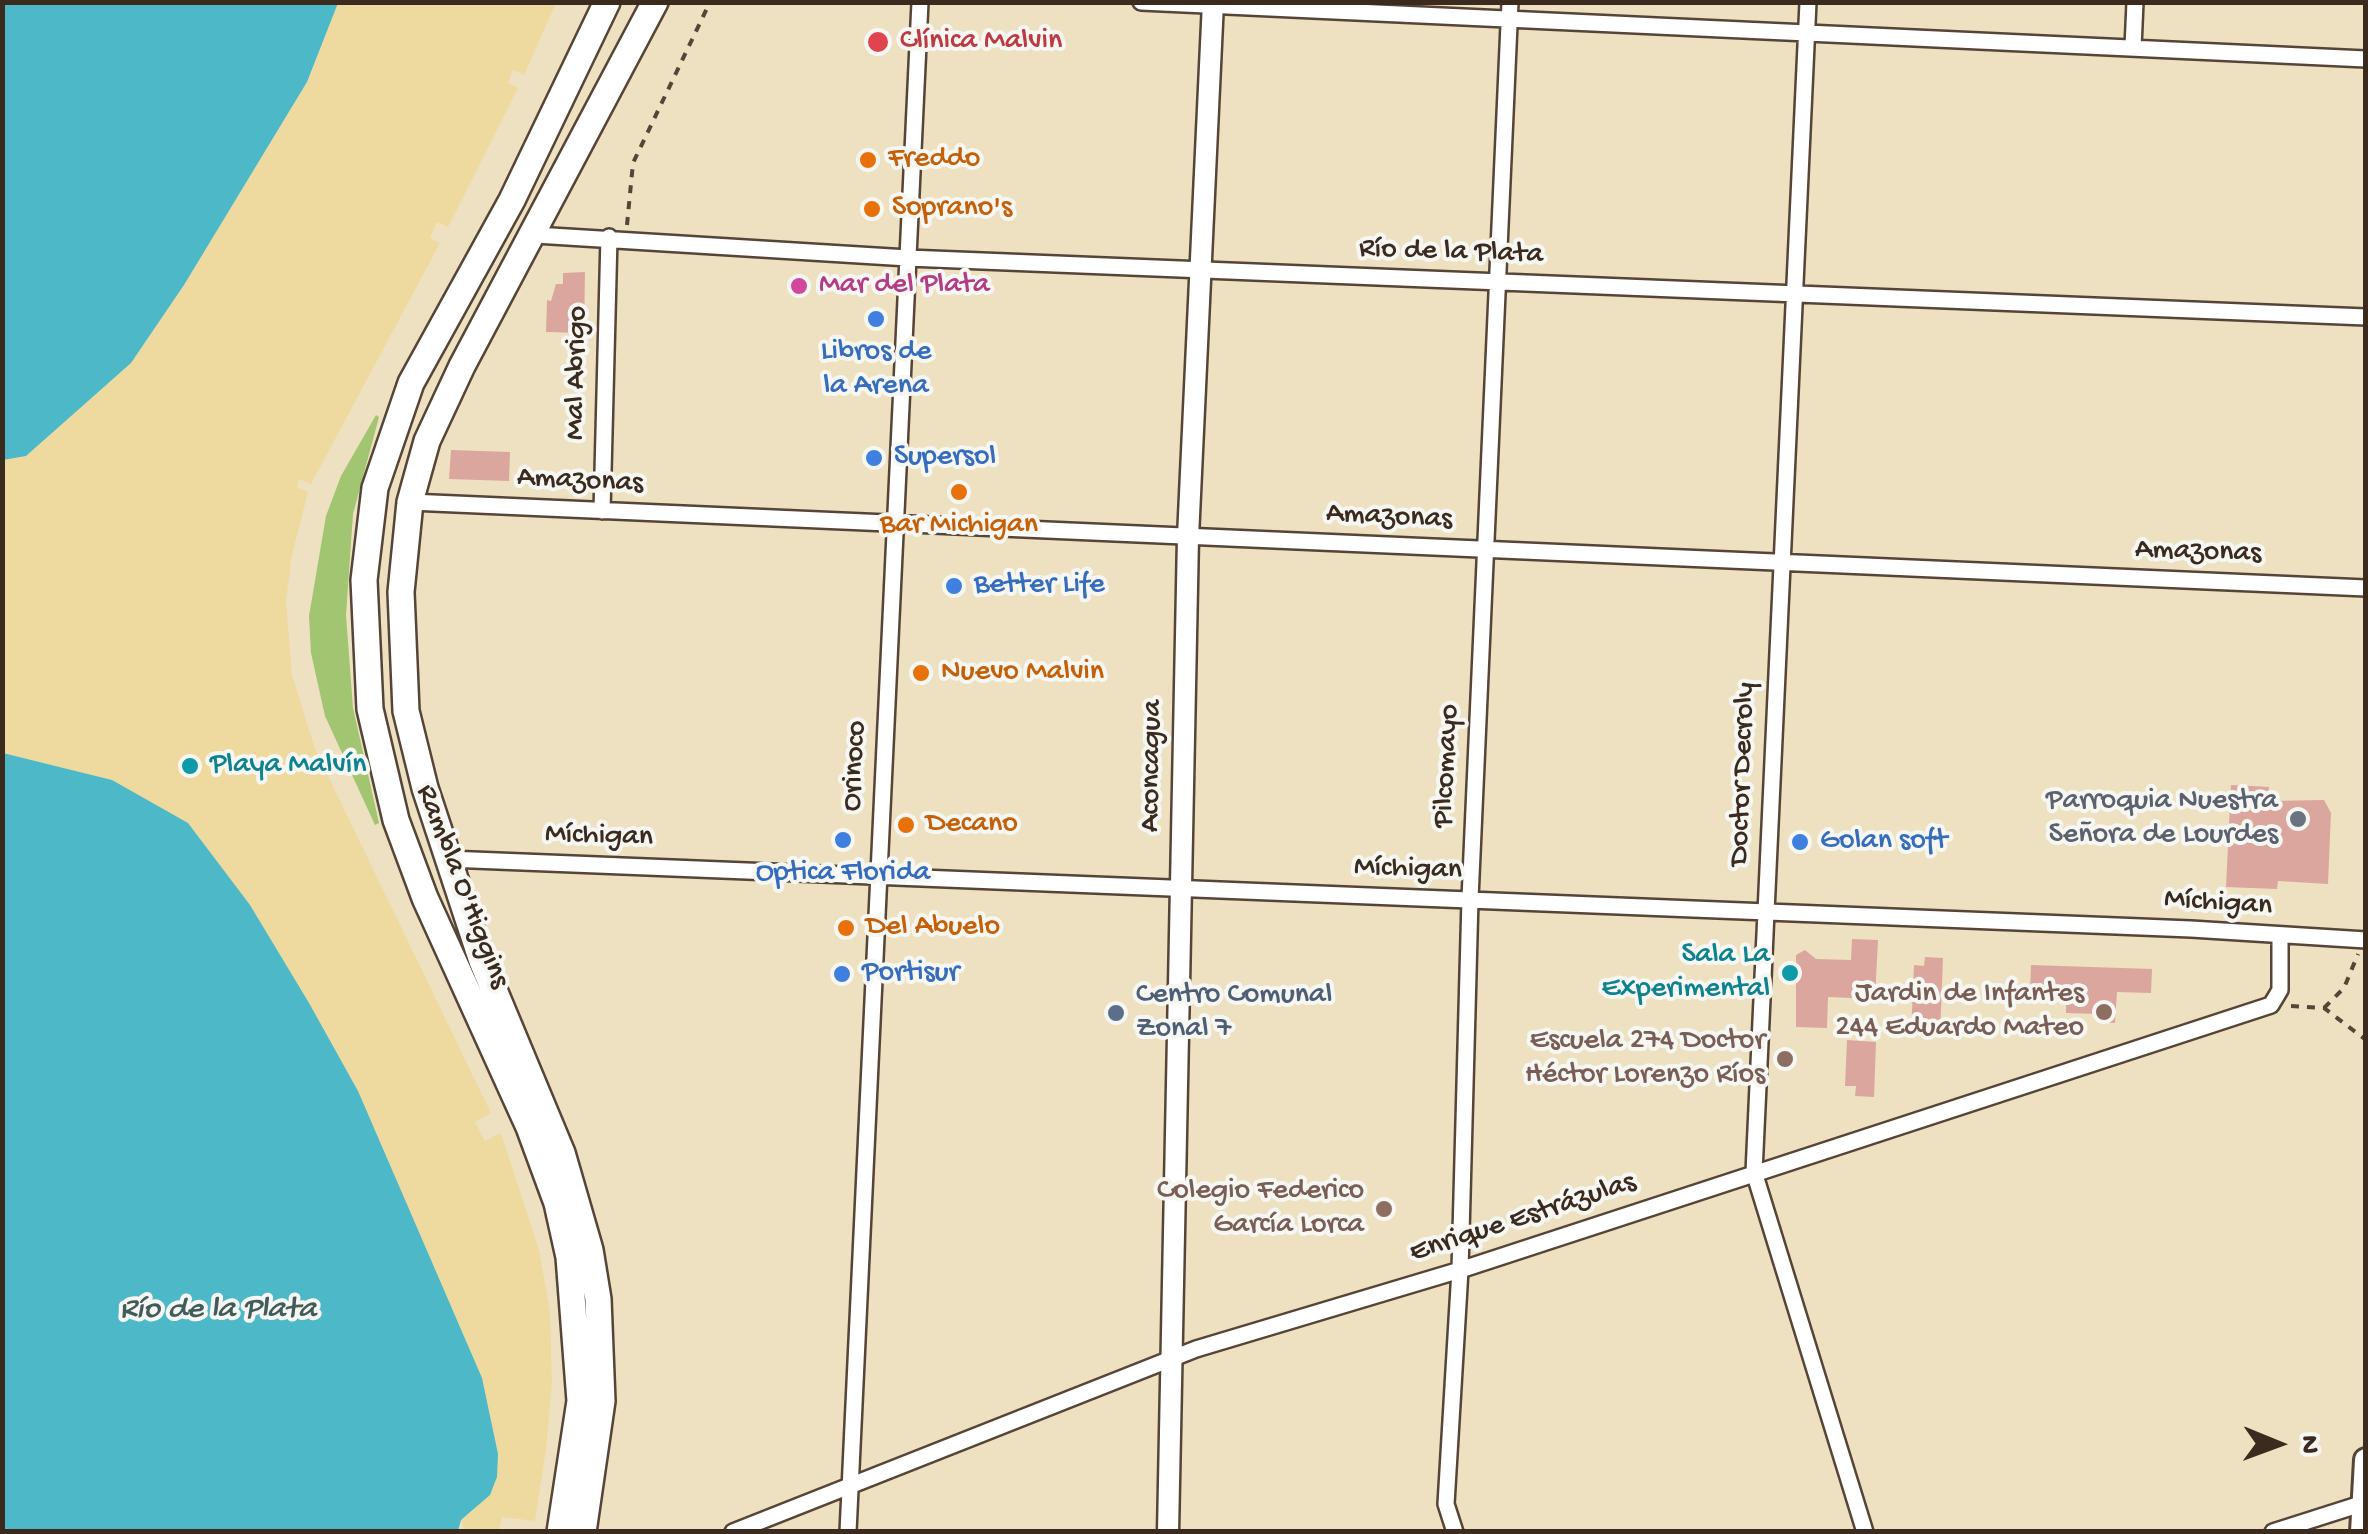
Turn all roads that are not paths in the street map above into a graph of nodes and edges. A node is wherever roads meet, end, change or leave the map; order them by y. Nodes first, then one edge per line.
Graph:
1 (607, 2) edge
2 (655, 2) edge
3 (920, 2) edge
4 (1142, 2) edge
5 (1510, 2) edge
6 (1808, 2) edge
7 (2135, 2) edge
8 (1212, 4) edge
9 (1509, 20) junction
10 (1807, 34) junction
11 (2133, 48) junction
12 (2366, 59) edge
13 (535, 235) junction
14 (608, 237) junction
15 (908, 258) junction
16 (1202, 270) junction
17 (1498, 282) junction
18 (1793, 294) junction
19 (2366, 317) edge
20 (410, 502) junction
21 (602, 511) junction
22 (896, 524) junction
23 (1188, 537) junction
24 (1486, 550) junction
25 (1781, 563) junction
26 (2366, 588) edge
27 (448, 858) junction
28 (878, 876) junction
29 (1180, 889) junction
30 (1470, 899) junction
31 (1766, 912) junction
32 (2280, 935) junction
33 (2364, 940) edge
34 (1754, 1172) junction
35 (1460, 1270) junction
36 (1172, 1360) junction
37 (2366, 1460) edge
38 (849, 1487) junction
39 (2364, 1502) edge
40 (560, 1532) edge
41 (583, 1532) edge
42 (733, 1532) edge
43 (848, 1532) edge
44 (1168, 1532) edge
45 (1455, 1532) edge
46 (1865, 1532) edge
47 (2273, 1532) edge
48 (2362, 1532) edge

1 - 40 main road, Rambla O'Higgins
2 - 13 main road, Rambla O'Higgins
3 - 15 street, Orinoco
4 - 8 street
5 - 9 street, Pilcomayo
6 - 10 street, Doctor Decroly
7 - 11 street
8 - 9 street
8 - 16 street, Aconcagua
9 - 10 street
9 - 17 street, Pilcomayo
10 - 11 street
10 - 18 street, Doctor Decroly
11 - 12 street
13 - 14 street, Río de la Plata
13 - 20 main road, Rambla O'Higgins
14 - 15 street, Río de la Plata
14 - 21 street, Mal Abrigo
15 - 16 street, Río de la Plata
15 - 22 street, Orinoco
16 - 17 street, Río de la Plata
16 - 23 street, Aconcagua
17 - 18 street, Río de la Plata
17 - 24 street, Pilcomayo
18 - 19 street, Río de la Plata
18 - 25 street, Doctor Decroly
20 - 21 street, Amazonas
20 - 27 main road, Rambla O'Higgins
21 - 22 street, Amazonas
22 - 23 street, Amazonas
22 - 28 street, Orinoco
23 - 24 street, Amazonas
23 - 29 street, Aconcagua
24 - 25 street, Amazonas
24 - 30 street, Pilcomayo
25 - 26 street, Amazonas
25 - 31 street, Doctor Decroly
27 - 28 street, Míchigan
27 - 41 main road, Rambla O'Higgins
28 - 29 street, Míchigan
28 - 38 street, Orinoco
29 - 30 street, Míchigan
29 - 36 street, Aconcagua
30 - 31 street, Míchigan
30 - 35 street, Pilcomayo
31 - 32 street, Míchigan
31 - 34 street, Doctor Decroly
32 - 33 street, Míchigan
32 - 34 street, Enrique Estrázulas
34 - 35 street, Enrique Estrázulas
34 - 46 street, Doctor Decroly
35 - 36 street, Enrique Estrázulas
35 - 45 street, Pilcomayo
36 - 38 street, Enrique Estrázulas
36 - 44 street, Aconcagua
37 - 39 main road
38 - 42 street, Enrique Estrázulas
38 - 43 street, Orinoco
39 - 47 street
39 - 48 main road

